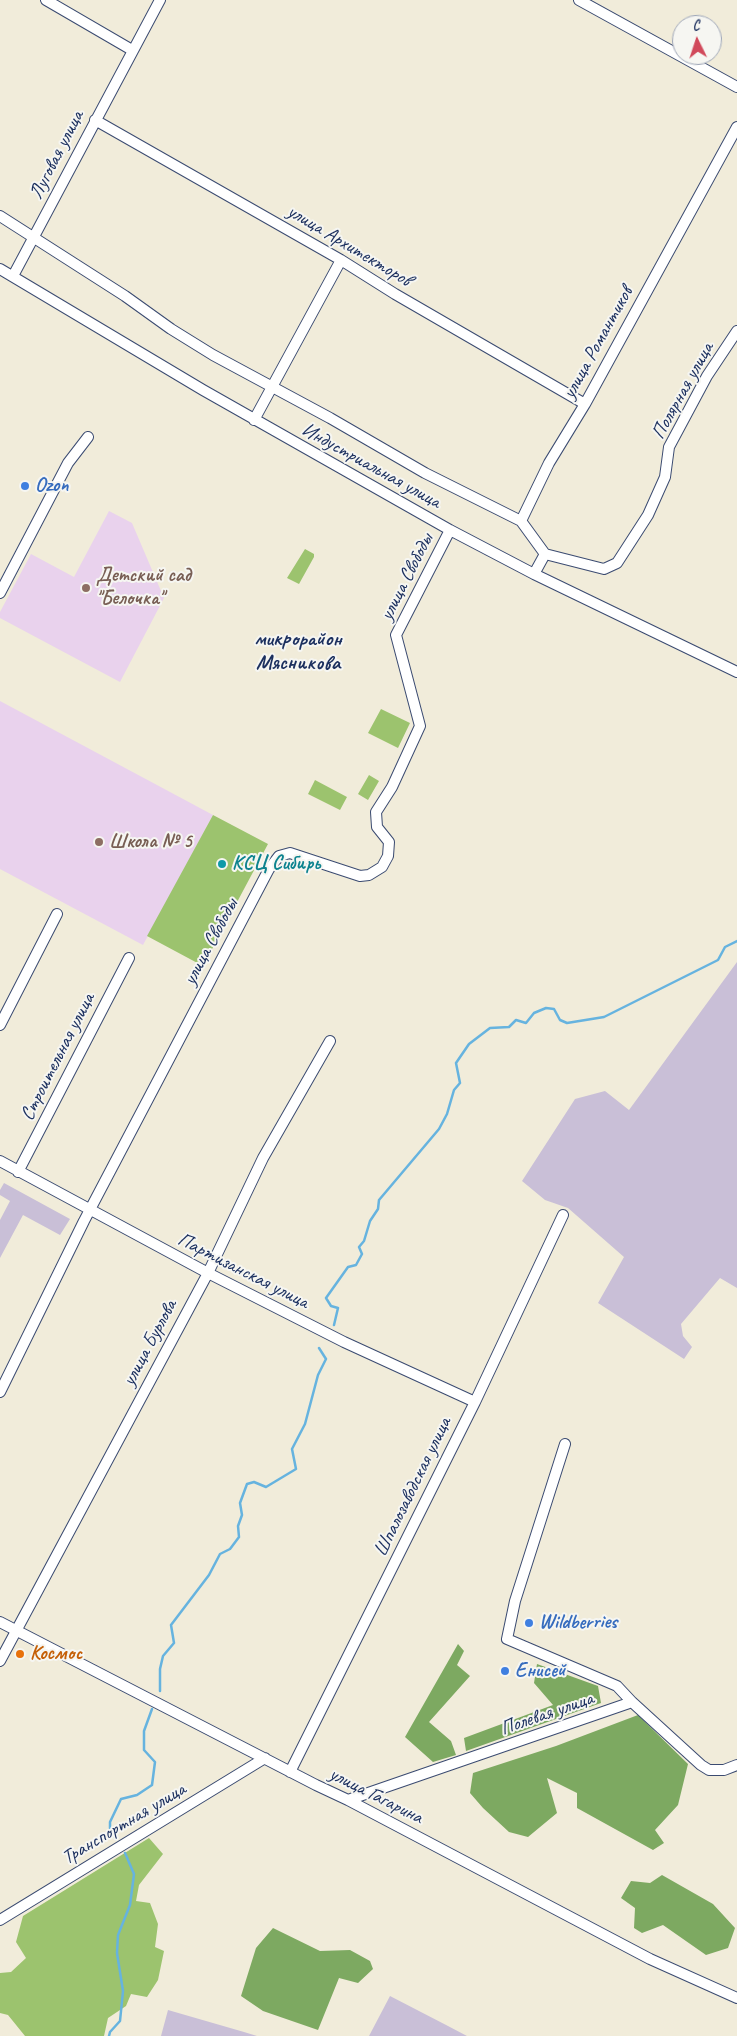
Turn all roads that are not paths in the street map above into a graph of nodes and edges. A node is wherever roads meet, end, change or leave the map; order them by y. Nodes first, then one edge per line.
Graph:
1 (46, 0) edge
2 (160, 0) edge
3 (579, 0) edge
4 (132, 50) junction
5 (737, 88) edge
6 (95, 120) junction
7 (737, 127) edge
8 (0, 216) edge
9 (35, 238) junction
10 (341, 260) junction
11 (0, 269) edge
12 (13, 276) junction
13 (737, 331) edge
14 (273, 387) junction
15 (585, 404) junction
16 (254, 420) junction
17 (88, 437) dead end
18 (521, 521) junction
19 (450, 530) junction
20 (545, 554) junction
21 (534, 574) junction
22 (0, 593) edge
23 (737, 672) edge
24 (57, 914) dead end
25 (129, 958) dead end
26 (0, 1025) edge
27 (330, 1041) dead end
28 (0, 1161) edge
29 (18, 1172) junction
30 (89, 1211) junction
31 (563, 1215) dead end
32 (208, 1273) junction
33 (0, 1392) edge
34 (475, 1402) junction
35 (565, 1444) dead end
36 (0, 1622) edge
37 (16, 1631) junction
38 (0, 1661) edge
39 (632, 1702) junction
40 (265, 1758) junction
41 (737, 1765) edge
42 (290, 1772) junction
43 (348, 1800) junction
44 (0, 1920) edge
45 (737, 1998) edge

1 - 4 street
2 - 4 street, Луговая улица
3 - 5 street
4 - 6 street, Луговая улица
6 - 9 street, Луговая улица
6 - 10 street, улица Архитекторов
7 - 15 street, улица Романтиков
8 - 9 street, Индустриальная улица
9 - 12 street, Луговая улица
9 - 14 street, Индустриальная улица
10 - 14 street
10 - 15 street, улица Архитекторов
11 - 12 street, Индустриальная улица
12 - 16 street, Индустриальная улица
13 - 20 street, Полярная улица
14 - 16 street
14 - 18 street, Индустриальная улица
15 - 18 street, улица Романтиков
16 - 19 street, Индустриальная улица
17 - 22 street
18 - 20 street
19 - 21 street, Индустриальная улица
19 - 30 street, улица Свободы
20 - 21 street
21 - 23 street, Индустриальная улица
24 - 26 street
25 - 29 street, Строительная улица
27 - 32 street, улица Бурлова
28 - 29 street, Партизанская улица
29 - 30 street, Партизанская улица
30 - 32 street, Партизанская улица
30 - 33 street, улица Свободы
31 - 34 street, Шпалозаводская улица
32 - 34 street, Партизанская улица
32 - 37 street, улица Бурлова
34 - 42 street, Шпалозаводская улица
35 - 39 street
36 - 37 street, улица Гагарина
37 - 38 street, улица Бурлова
37 - 40 street, улица Гагарина
39 - 41 street
39 - 43 street, Полевая улица
40 - 42 street, улица Гагарина
40 - 44 street, Транспортная улица
42 - 43 street, улица Гагарина
43 - 45 street, улица Гагарина

